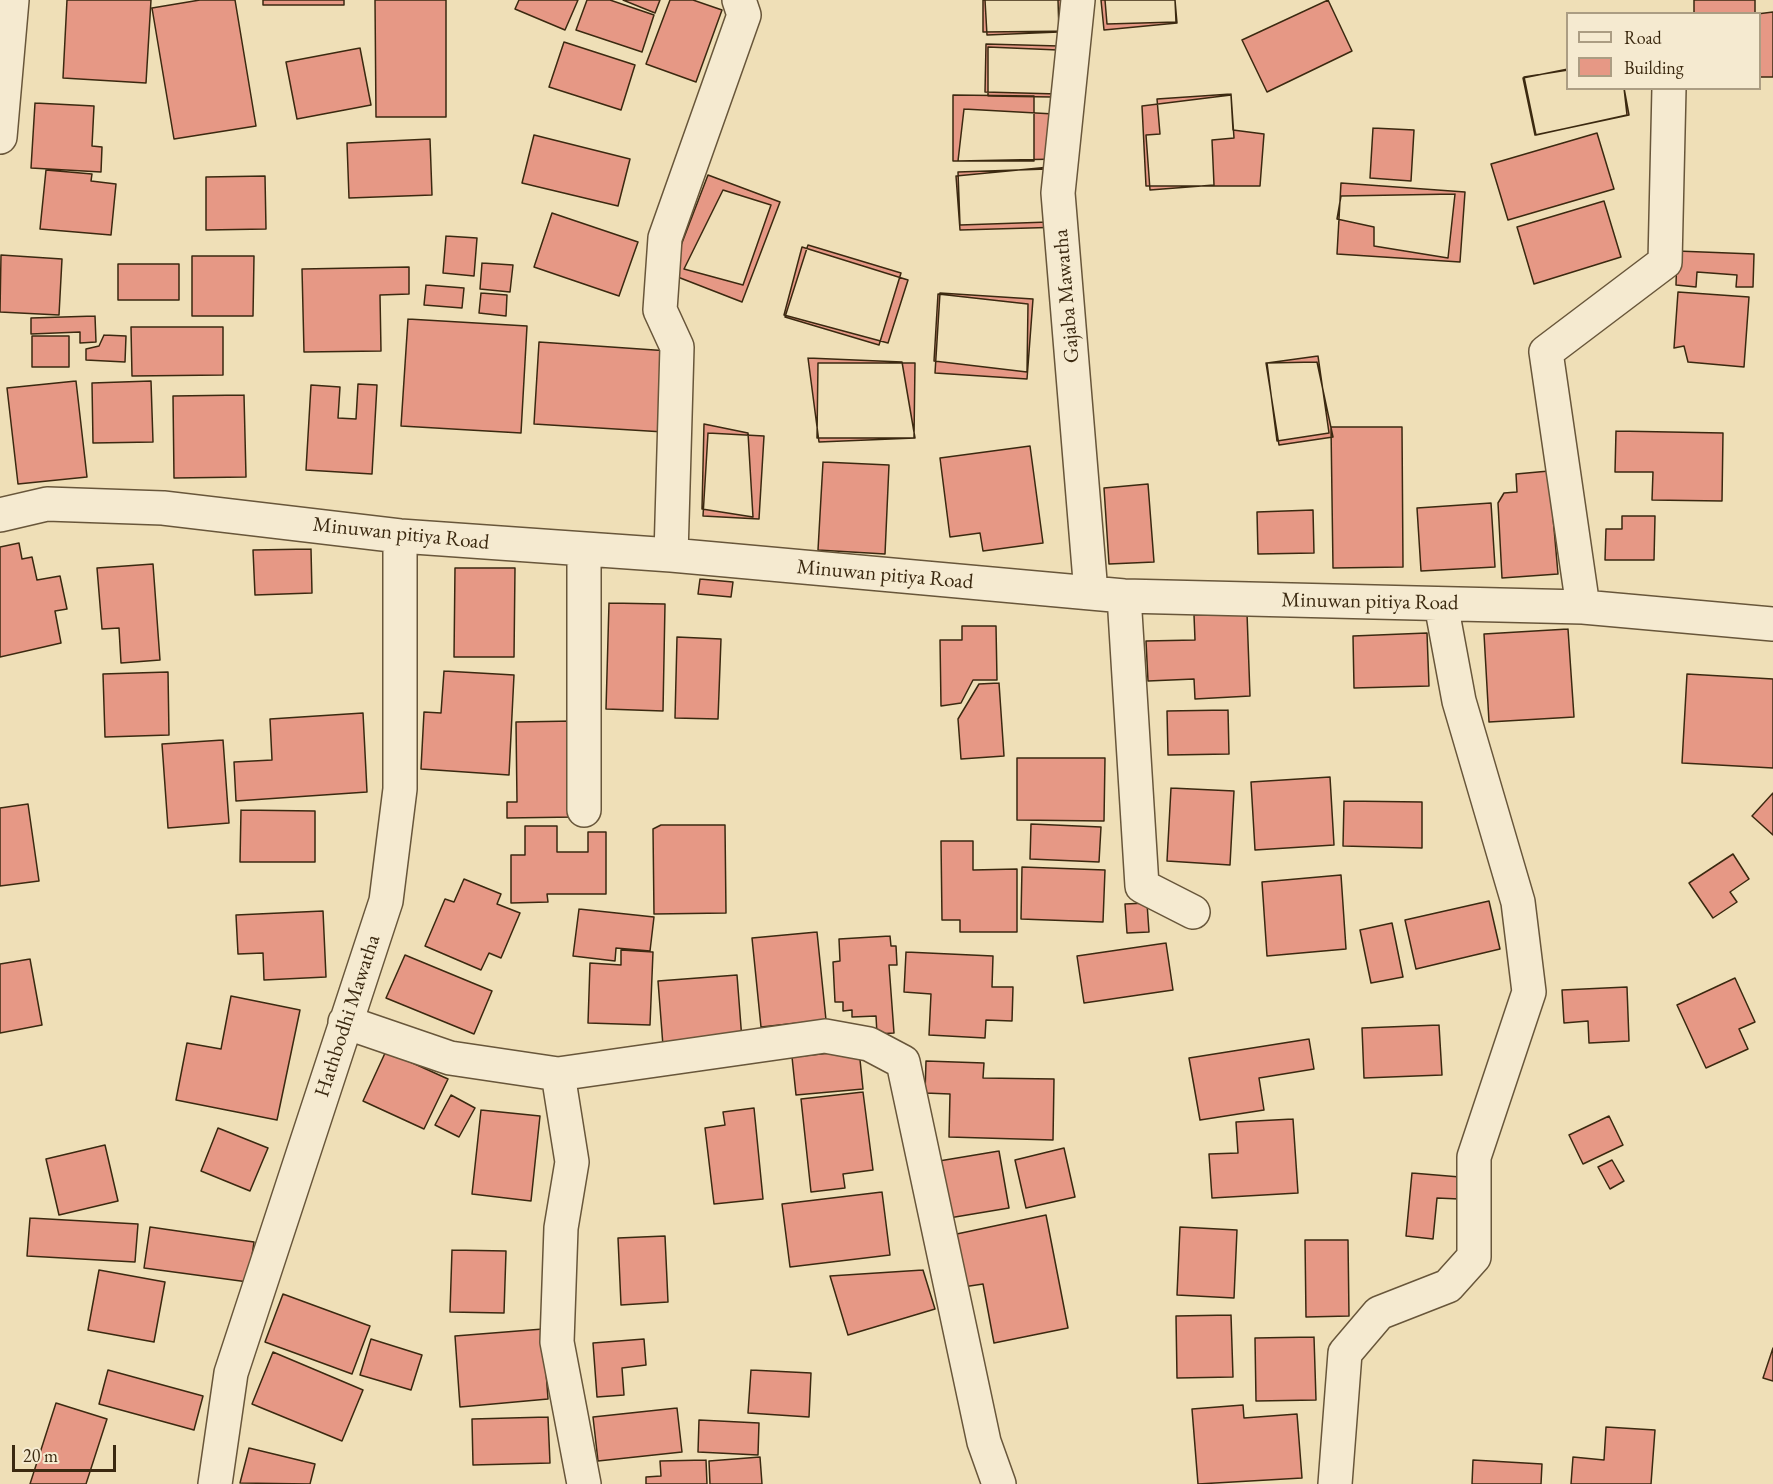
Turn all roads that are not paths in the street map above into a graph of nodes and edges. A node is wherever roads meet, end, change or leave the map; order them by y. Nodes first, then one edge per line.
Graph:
1 (12, 0) edge
2 (740, 0) edge
3 (1078, 0) edge
4 (1669, 90) edge
5 (0, 137) edge
6 (0, 515) edge
7 (400, 536) junction
8 (584, 550) junction
9 (671, 555) junction
10 (1091, 593) junction
11 (1124, 596) junction
12 (1441, 604) junction
13 (1583, 607) junction
14 (1773, 624) edge
15 (584, 810) dead end
16 (1193, 912) dead end
17 (345, 1022) junction
18 (558, 1074) junction
19 (215, 1484) edge
20 (584, 1484) edge
21 (999, 1484) edge
22 (1335, 1484) edge

1 - 5 street
2 - 9 street
3 - 10 street, Gajaba Mawatha
4 - 13 street
6 - 7 street, Minuwan pitiya Road
7 - 8 street, Minuwan pitiya Road
7 - 17 street, Hathbodhi Mawatha
8 - 9 street, Minuwan pitiya Road
8 - 15 street
9 - 10 street, Minuwan pitiya Road
10 - 11 street, Minuwan pitiya Road
11 - 12 street, Minuwan pitiya Road
11 - 16 street
12 - 13 street, Minuwan pitiya Road
12 - 22 street
13 - 14 street, Minuwan pitiya Road
17 - 18 street
17 - 19 street, Hathbodhi Mawatha
18 - 20 street
18 - 21 street

